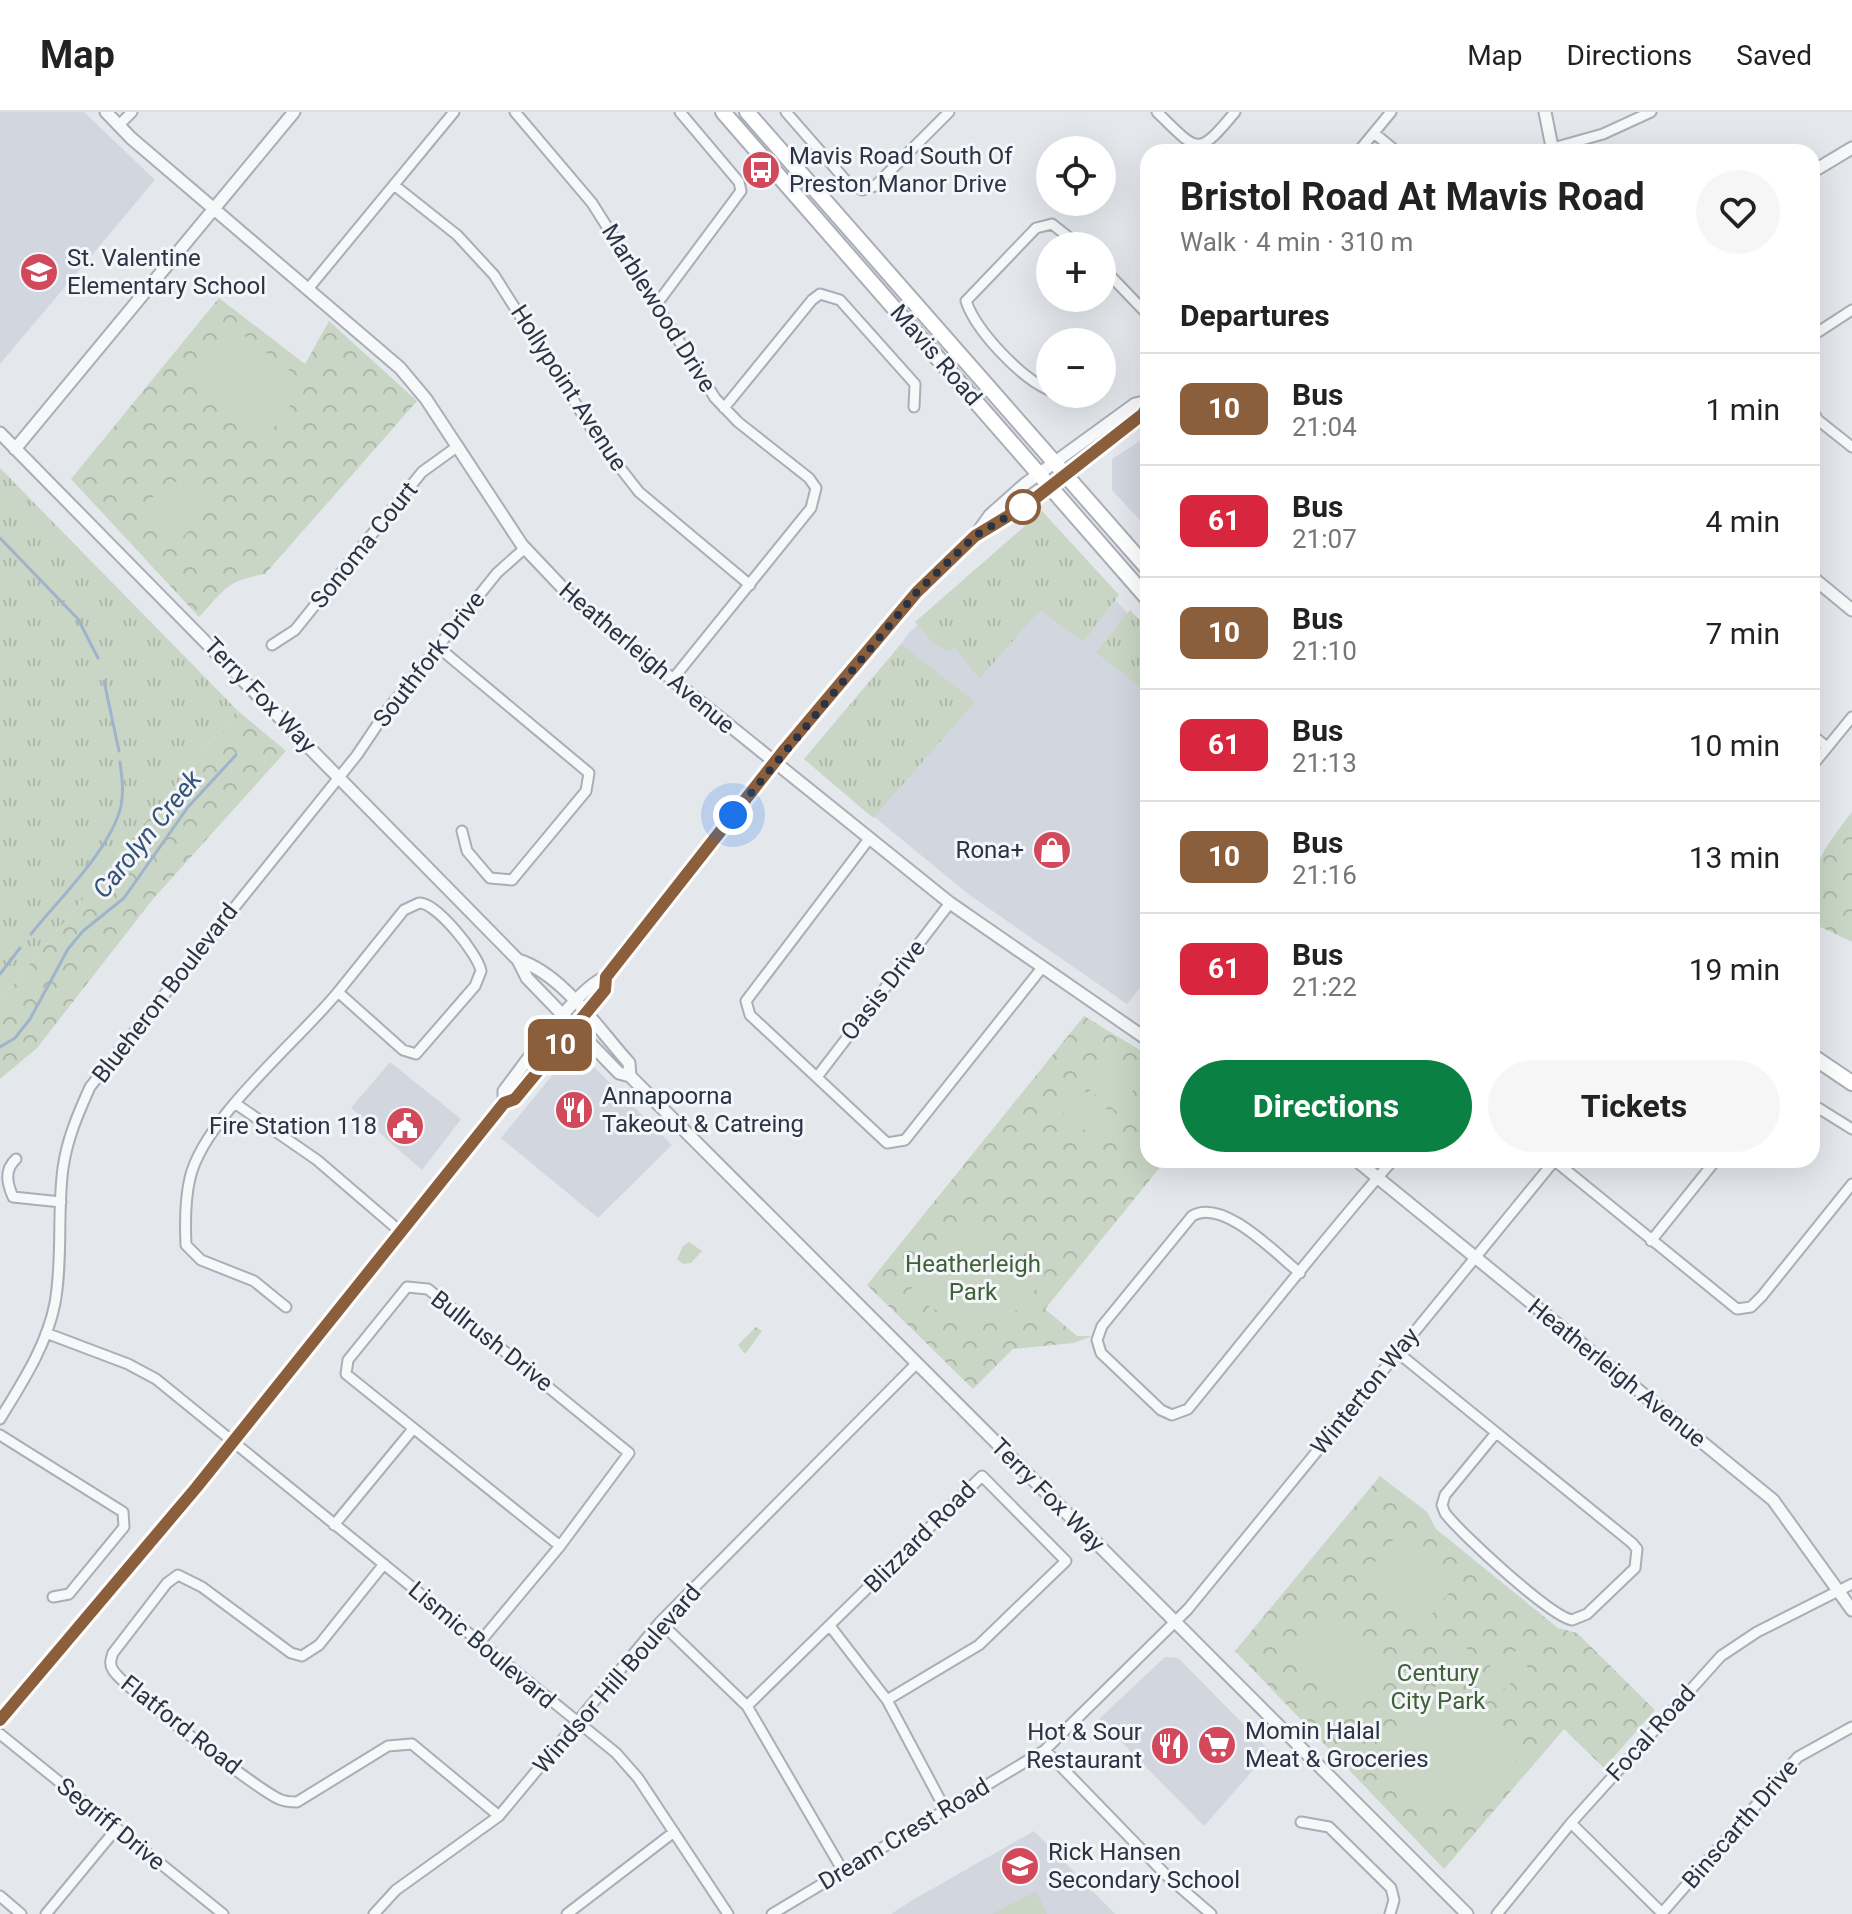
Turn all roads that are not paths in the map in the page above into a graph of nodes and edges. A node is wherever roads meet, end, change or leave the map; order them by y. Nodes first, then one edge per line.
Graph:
1 (106, 112) edge
2 (132, 112) edge
3 (294, 112) edge
4 (454, 112) edge
5 (515, 112) edge
6 (680, 112) edge
7 (723, 112) edge
8 (747, 112) edge
9 (786, 112) edge
10 (949, 112) edge
11 (1157, 112) edge
12 (1235, 112) edge
13 (1391, 112) edge
14 (1545, 112) edge
15 (1651, 112) edge
16 (119, 125) junction
17 (1374, 133) junction
18 (1197, 144) edge
19 (1206, 144) edge
20 (1365, 144) edge
21 (1387, 144) edge
22 (1552, 144) edge
23 (1572, 144) edge
24 (1852, 148) edge
25 (1820, 167) edge
26 (394, 185) junction
27 (214, 209) junction
28 (1062, 232) edge
29 (1116, 282) edge
30 (308, 289) junction
31 (656, 305) junction
32 (1140, 307) edge
33 (1852, 310) edge
34 (1820, 331) edge
35 (1036, 385) edge
36 (1140, 404) edge
37 (914, 407) dead end
38 (724, 408) junction
39 (1140, 416) edge
40 (1820, 422) edge
41 (0, 433) edge
42 (458, 446) junction
43 (1852, 447) edge
44 (15, 449) junction
45 (1055, 461) junction
46 (1066, 473) junction
47 (1039, 474) junction
48 (1049, 487) junction
49 (975, 536) junction
50 (525, 548) junction
51 (1140, 560) edge
52 (1820, 584) edge
53 (750, 585) junction
54 (1140, 590) edge
55 (1852, 610) edge
56 (272, 645) dead end
57 (438, 647) junction
58 (672, 680) junction
59 (1852, 717) edge
60 (1820, 741) edge
61 (1827, 747) junction
62 (1820, 756) edge
63 (774, 763) junction
64 (339, 776) junction
65 (462, 831) dead end
66 (869, 839) junction
67 (950, 903) junction
68 (518, 960) junction
69 (1041, 969) junction
70 (606, 977) junction
71 (338, 992) junction
72 (575, 1003) junction
73 (585, 1014) junction
74 (564, 1016) junction
75 (575, 1027) junction
76 (1140, 1035) edge
77 (1820, 1061) edge
78 (630, 1076) junction
79 (817, 1077) junction
80 (1852, 1083) edge
81 (504, 1103) junction
82 (236, 1104) junction
83 (1820, 1109) edge
84 (1852, 1129) edge
85 (16, 1159) dead end
86 (1365, 1168) edge
87 (1386, 1168) edge
88 (1548, 1168) edge
89 (1564, 1168) edge
90 (1710, 1168) edge
91 (1377, 1178) junction
92 (1852, 1184) edge
93 (61, 1202) junction
94 (402, 1233) junction
95 (1651, 1241) junction
96 (1474, 1257) junction
97 (1300, 1273) junction
98 (286, 1307) dead end
99 (46, 1333) junction
100 (1397, 1352) junction
101 (917, 1363) junction
102 (0, 1419) edge
103 (413, 1429) junction
104 (1496, 1433) junction
105 (0, 1435) edge
106 (232, 1443) junction
107 (334, 1525) junction
108 (560, 1546) junction
109 (384, 1564) junction
110 (1852, 1584) edge
111 (1838, 1590) junction
112 (53, 1597) dead end
113 (1852, 1610) edge
114 (660, 1622) junction
115 (1176, 1622) junction
116 (830, 1626) junction
117 (480, 1642) junction
118 (887, 1700) junction
119 (747, 1706) junction
120 (0, 1720) edge
121 (577, 1723) junction
122 (1852, 1727) edge
123 (0, 1734) edge
124 (1045, 1750) junction
125 (945, 1809) junction
126 (499, 1816) junction
127 (1301, 1822) dead end
128 (1571, 1823) junction
129 (117, 1828) junction
130 (674, 1832) junction
131 (843, 1871) junction
132 (0, 1896) edge
133 (21, 1914) edge
134 (46, 1914) edge
135 (223, 1914) edge
136 (374, 1914) edge
137 (567, 1914) edge
138 (728, 1914) edge
139 (772, 1914) edge
140 (1211, 1914) edge
141 (1390, 1914) edge
142 (1467, 1914) edge
143 (1497, 1914) edge

1 - 16 street, Heatherleigh Avenue
2 - 16 street
3 - 27 street
4 - 26 street
5 - 31 street, Marblewood Drive
6 - 31 street
7 - 47 main road, Mavis Road
8 - 45 main road, Mavis Road
9 - 10 street
11 - 18 street
12 - 19 street
13 - 17 street
14 - 22 street
15 - 23 street
16 - 27 street, Heatherleigh Avenue
17 - 20 street
17 - 21 street
24 - 25 street
26 - 30 street
26 - 53 street, Hollypoint Avenue
27 - 30 street, Heatherleigh Avenue
27 - 44 street
28 - 35 street
29 - 32 street
30 - 42 street, Heatherleigh Avenue
31 - 38 street, Marblewood Drive
33 - 34 street
36 - 45 street
37 - 38 street
38 - 53 street, Marblewood Drive
39 - 46 street
40 - 43 street
41 - 44 street, Terry Fox Way
42 - 50 street, Heatherleigh Avenue
42 - 56 street, Sonoma Court
44 - 64 street, Terry Fox Way
45 - 46 main road, Mavis Road
45 - 47 street
46 - 48 street
46 - 51 main road, Mavis Road
47 - 48 main road, Mavis Road
47 - 49 street
48 - 49 street
48 - 54 main road, Mavis Road
49 - 63 street
50 - 57 street, Southfork Drive
50 - 58 street, Heatherleigh Avenue
52 - 55 street
53 - 58 street, Marblewood Drive
57 - 64 street, Southfork Drive
57 - 65 street
58 - 63 street, Heatherleigh Avenue
59 - 61 street
60 - 61 street
61 - 62 street
63 - 66 street, Heatherleigh Avenue
63 - 70 street
64 - 68 street, Terry Fox Way
64 - 93 street, Blueheron Boulevard
66 - 67 street, Heatherleigh Avenue
66 - 79 street
67 - 69 street, Heatherleigh Avenue
67 - 79 street, Oasis Drive
68 - 72 street, Terry Fox Way
68 - 74 street, Terry Fox Way
69 - 76 street, Heatherleigh Avenue
69 - 79 street
70 - 72 street
70 - 73 street
71 - 71 street
71 - 82 street
72 - 73 street, Terry Fox Way
72 - 74 street
73 - 75 street
73 - 78 street, Terry Fox Way
74 - 75 street, Terry Fox Way
74 - 81 street
75 - 78 street, Terry Fox Way
75 - 81 street
77 - 80 main road
78 - 101 street, Terry Fox Way
81 - 94 street
82 - 94 street
82 - 98 street
83 - 84 street
85 - 93 street
86 - 91 street, Heatherleigh Avenue
87 - 91 street
88 - 96 street, Winterton Way
89 - 95 street
90 - 95 street
91 - 96 street, Heatherleigh Avenue
91 - 97 street
92 - 95 street
93 - 99 street, Blueheron Boulevard
94 - 106 street
96 - 100 street, Winterton Way
96 - 111 street, Heatherleigh Avenue
97 - 97 street
99 - 102 street, Blueheron Boulevard
99 - 106 street, Lismic Boulevard
100 - 104 street
100 - 115 street, Winterton Way
101 - 114 street, Windsor Hill Boulevard
101 - 115 street, Terry Fox Way
103 - 107 street
103 - 108 street, Bullrush Drive
103 - 108 street, Bullrush Drive
104 - 104 street
105 - 112 street
106 - 107 street, Lismic Boulevard
106 - 120 street
107 - 109 street, Lismic Boulevard
108 - 117 street, Bullrush Drive
109 - 117 street, Lismic Boulevard
109 - 126 street, Flatford Road
110 - 111 street, Focal Road
111 - 113 street, Heatherleigh Avenue
111 - 128 street, Focal Road
114 - 119 street
114 - 121 street, Windsor Hill Boulevard
115 - 124 street, Dream Crest Road
115 - 142 street, Terry Fox Way
116 - 118 street
116 - 118 street, Blizzard Road
116 - 119 street, Blizzard Road
117 - 121 street, Lismic Boulevard
118 - 125 street
119 - 131 street
121 - 126 street, Windsor Hill Boulevard
121 - 130 street, Lismic Boulevard
122 - 128 street, Binscarth Drive
123 - 129 street, Segriff Drive
124 - 125 street, Dream Crest Road
124 - 140 street
125 - 131 street, Dream Crest Road
126 - 136 street, Windsor Hill Boulevard
127 - 141 street
128 - 143 street, Focal Road
129 - 134 street
129 - 135 street, Segriff Drive
130 - 137 street
130 - 138 street, Lismic Boulevard
131 - 139 street, Dream Crest Road
132 - 133 street

